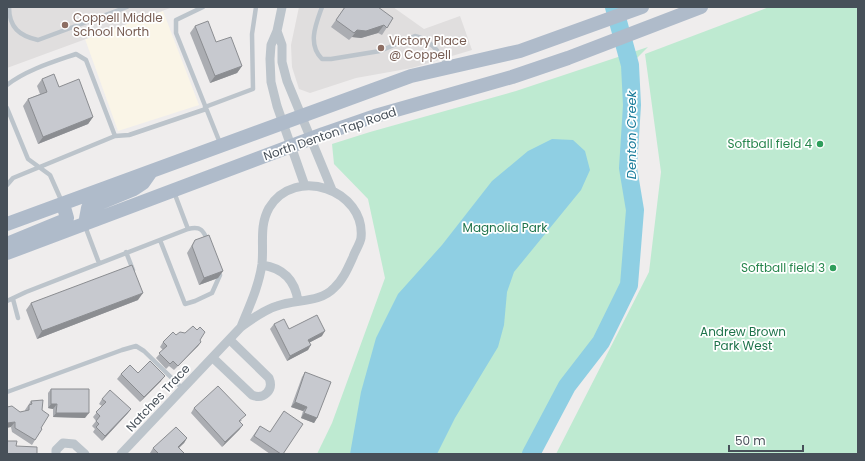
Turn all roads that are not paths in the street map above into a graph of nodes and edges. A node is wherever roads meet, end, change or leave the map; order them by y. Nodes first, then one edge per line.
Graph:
1 (9, 7) edge
2 (127, 7) edge
3 (203, 7) edge
4 (256, 7) edge
5 (282, 7) edge
6 (322, 7) edge
7 (642, 7) edge
8 (701, 7) edge
9 (277, 31) junction
10 (448, 67) junction
11 (7, 85) edge
12 (7, 108) edge
13 (206, 108) junction
14 (300, 115) junction
15 (283, 122) junction
16 (115, 136) junction
17 (310, 139) junction
18 (221, 145) junction
19 (292, 146) junction
20 (41, 168) junction
21 (151, 171) junction
22 (7, 185) edge
23 (305, 186) junction
24 (332, 190) junction
25 (174, 191) junction
26 (63, 204) junction
27 (7, 224) edge
28 (85, 224) junction
29 (188, 229) junction
30 (160, 240) junction
31 (7, 244) edge
32 (211, 250) edge
33 (126, 252) junction
34 (7, 253) edge
35 (215, 262) edge
36 (99, 263) junction
37 (262, 264) junction
38 (133, 270) edge
39 (13, 299) junction
40 (7, 301) edge
41 (298, 301) junction
42 (18, 318) dead end
43 (241, 327) junction
44 (230, 340) junction
45 (213, 358) junction
46 (183, 389) junction
47 (7, 392) edge
48 (56, 454) edge
49 (85, 454) edge
50 (121, 454) edge

1 - 2 lane
3 - 13 lane
4 - 13 lane
5 - 9 street, Natches Trace
6 - 10 lane
7 - 10 main road
8 - 17 main road, North Denton Tap Road
9 - 14 street, Natches Trace
9 - 15 street, Natches Trace
10 - 14 main road
11 - 16 lane
12 - 20 lane
13 - 16 lane
13 - 18 lane
14 - 15 main road
14 - 17 street, Natches Trace
15 - 18 main road
15 - 19 street, Natches Trace
16 - 20 lane
17 - 19 main road, North Denton Tap Road
17 - 24 street, Natches Trace
18 - 21 main road
19 - 23 street, Natches Trace
19 - 25 main road, North Denton Tap Road
20 - 22 lane
20 - 26 lane
21 - 26 main road
21 - 28 main road
23 - 24 street, Natches Trace
23 - 37 street, Natches Trace
24 - 41 street, Natches Trace
25 - 28 main road, North Denton Tap Road
25 - 29 lane
26 - 27 main road
26 - 31 main road
28 - 34 main road, North Denton Tap Road
28 - 36 lane
29 - 30 lane
29 - 32 lane
30 - 33 lane
30 - 35 lane
33 - 36 lane
33 - 38 lane
36 - 39 lane
37 - 41 street
37 - 43 street, Natches Trace
39 - 40 lane
39 - 42 lane
41 - 43 street, Natches Trace
43 - 44 street, Natches Trace
44 - 45 street, Natches Trace
44 - 45 street
45 - 46 street, Natches Trace
46 - 47 lane
46 - 50 street, Natches Trace
48 - 49 street

